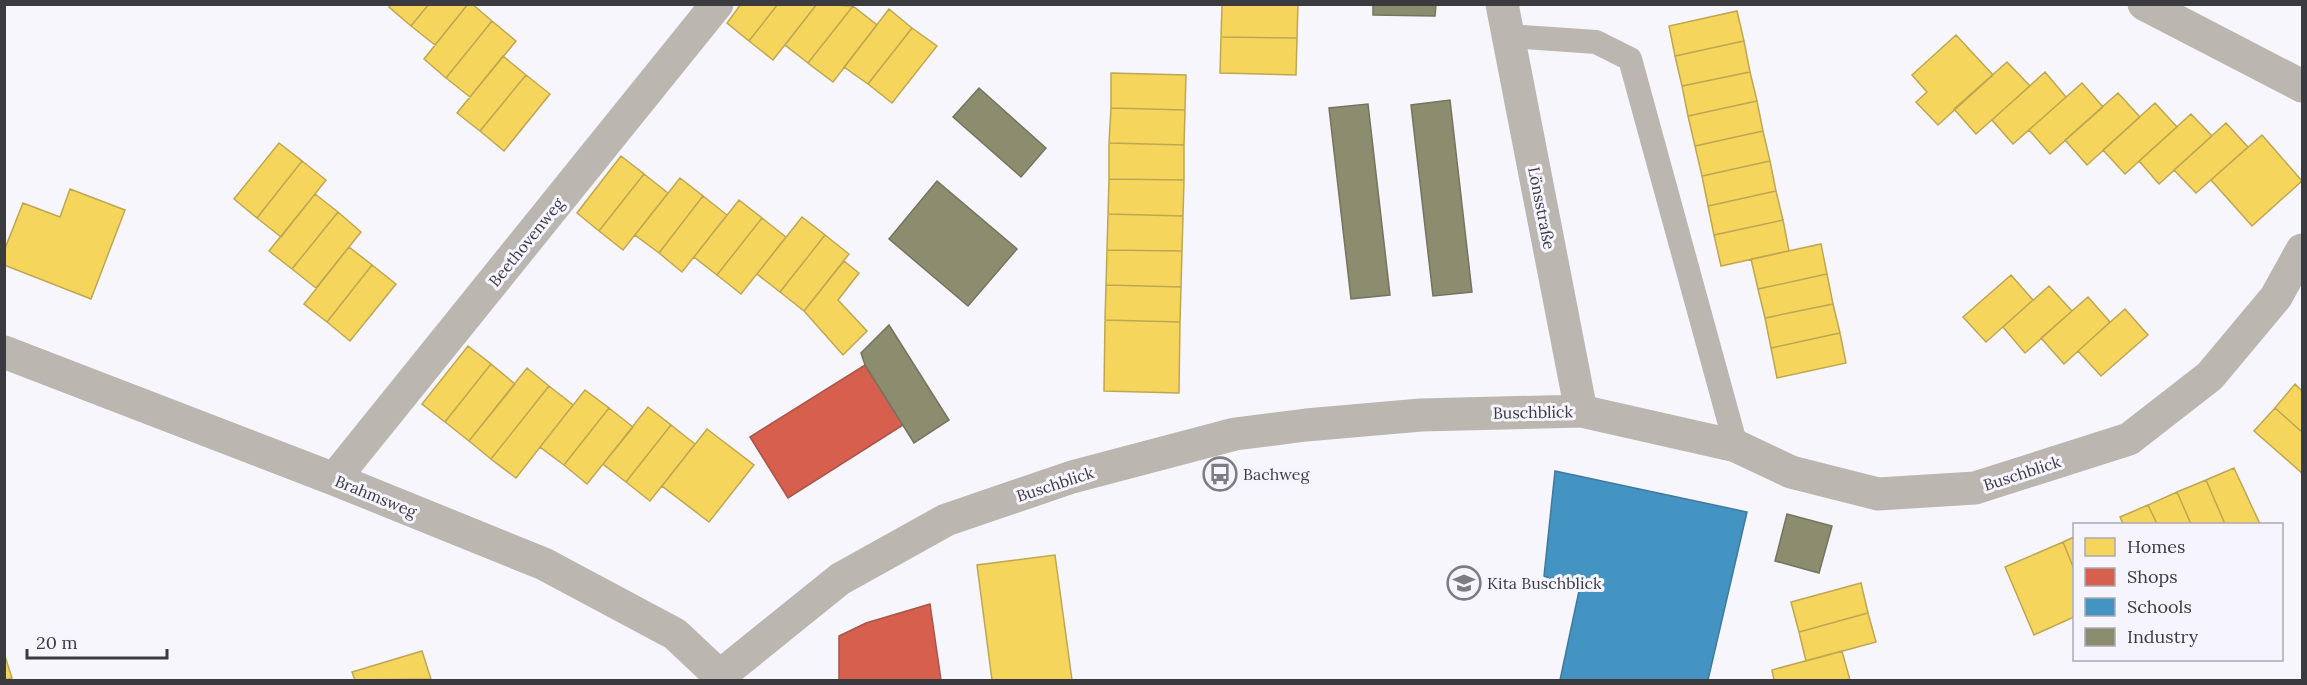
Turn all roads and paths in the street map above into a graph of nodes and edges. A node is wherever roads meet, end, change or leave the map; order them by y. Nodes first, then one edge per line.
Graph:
1 (717, 4) edge
2 (1502, 4) edge
3 (2144, 4) edge
4 (1509, 36) junction
5 (2302, 86) edge
6 (2302, 250) edge
7 (4, 352) edge
8 (1581, 411) junction
9 (1736, 446) junction
10 (334, 479) junction
11 (723, 678) edge

1 - 10 street, Beethovenweg
2 - 4 street, Lönsstraße
3 - 5 street
4 - 8 street, Lönsstraße
4 - 9 lane
6 - 9 street, Buschblick
7 - 10 street, Brahmsweg
8 - 9 street, Buschblick
8 - 11 street, Buschblick
10 - 11 street, Brahmsweg

